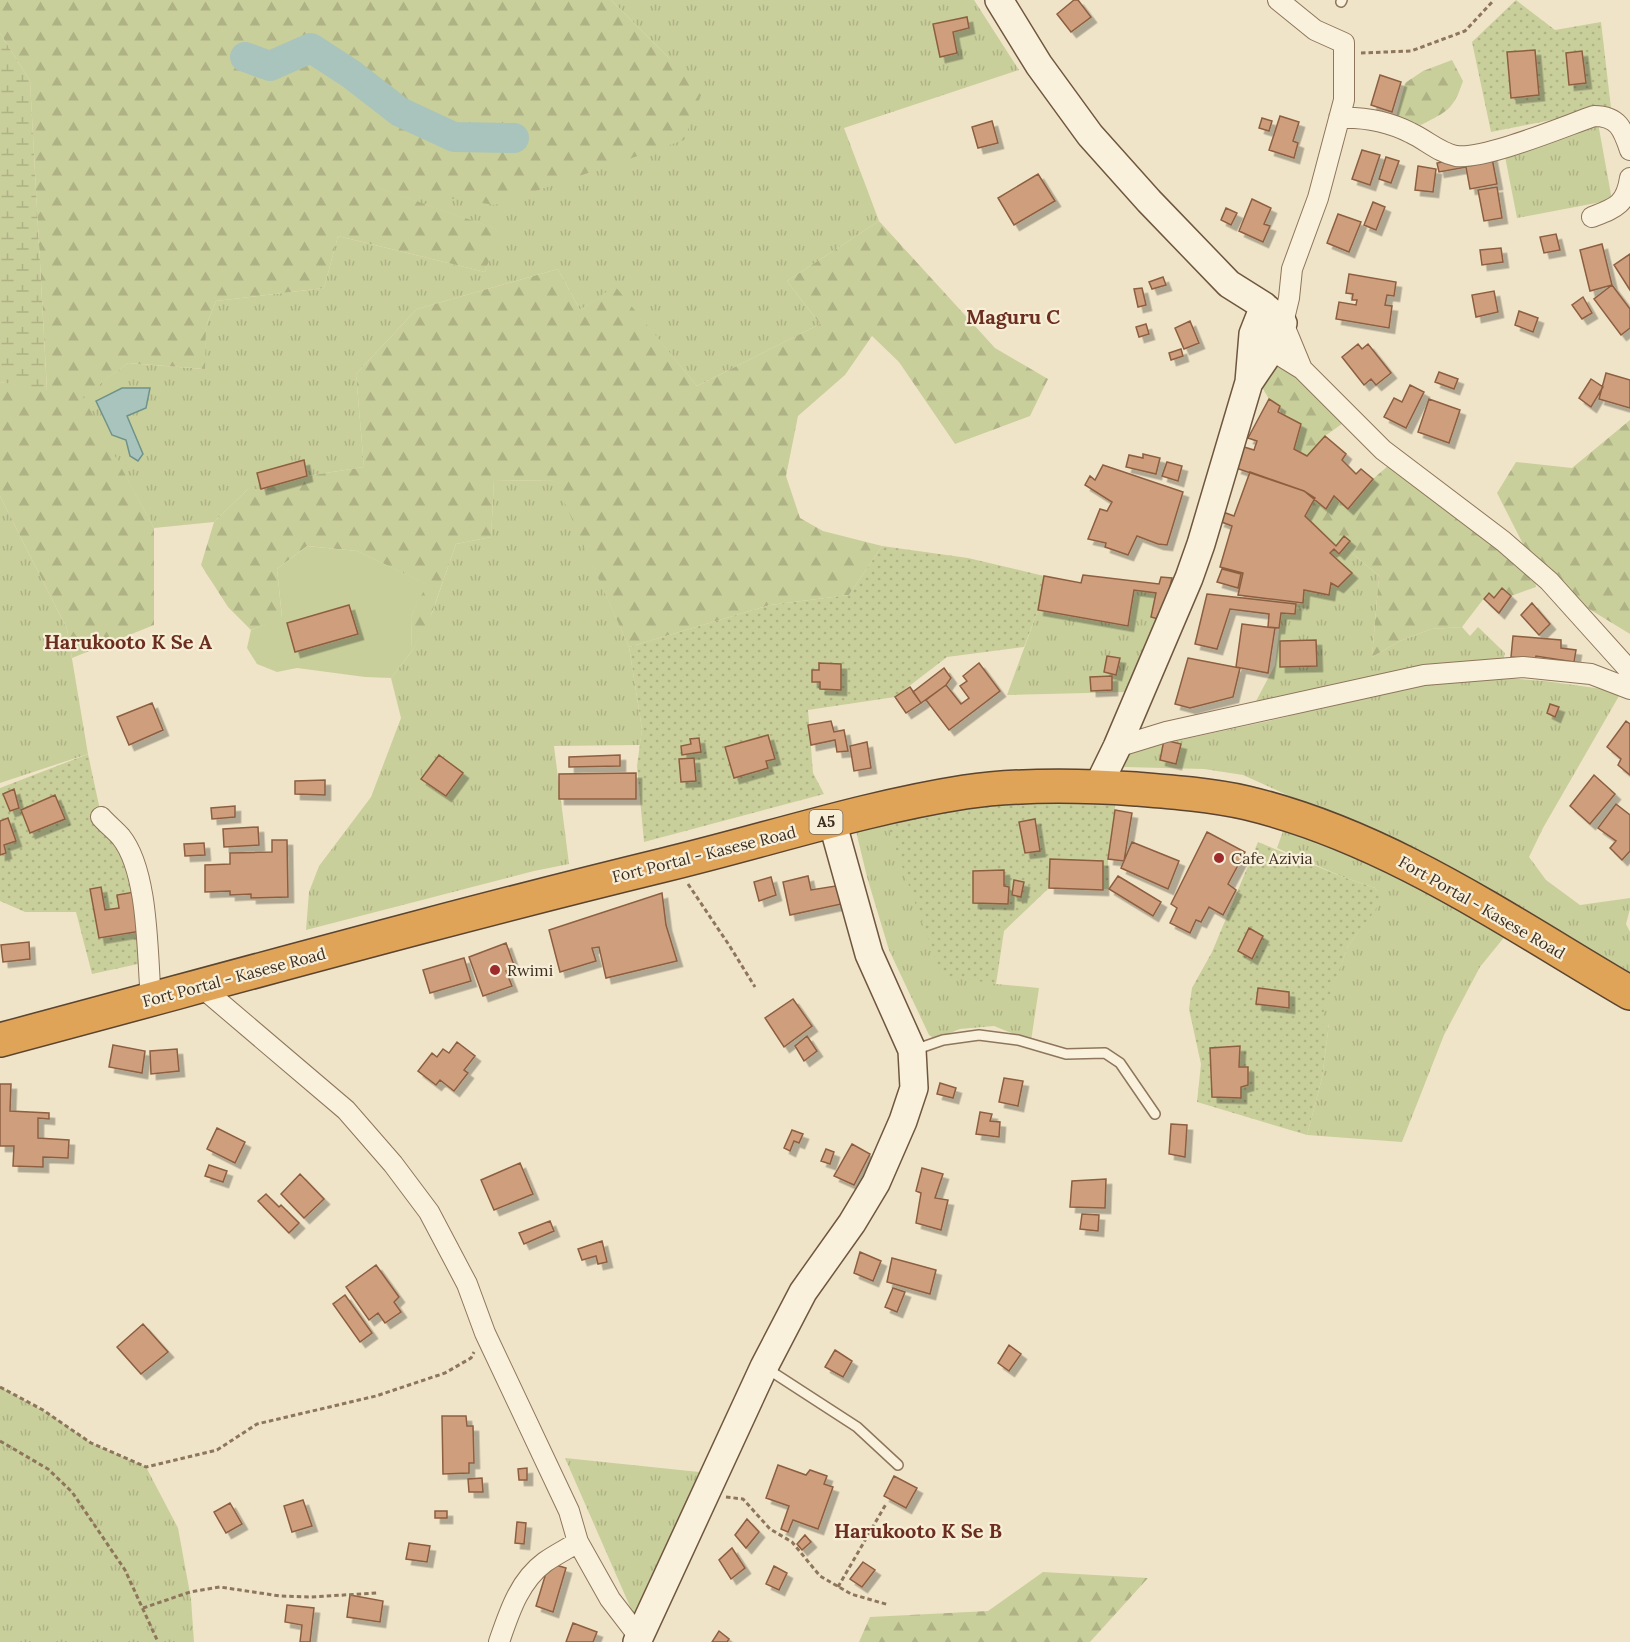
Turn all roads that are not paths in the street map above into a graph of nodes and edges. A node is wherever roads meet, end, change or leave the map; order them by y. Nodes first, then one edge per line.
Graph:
1 (999, 0) edge
2 (1278, 0) edge
3 (1339, 118) junction
4 (1630, 149) edge
5 (1630, 178) edge
6 (1592, 217) dead end
7 (1229, 284) junction
8 (1273, 315) junction
9 (1262, 342) junction
10 (1302, 369) junction
11 (1630, 671) edge
12 (1630, 689) edge
13 (1118, 747) junction
14 (1098, 786) junction
15 (101, 817) dead end
16 (832, 820) junction
17 (199, 985) junction
18 (1630, 993) edge
19 (151, 1000) junction
20 (0, 1040) edge
21 (912, 1050) junction
22 (1155, 1114) dead end
23 (764, 1367) junction
24 (898, 1465) dead end
25 (578, 1542) junction
26 (638, 1640) edge
27 (499, 1642) edge

1 - 7 street
2 - 3 street
3 - 4 street
3 - 8 street
5 - 6 street
7 - 8 street
7 - 9 street
8 - 9 street
8 - 10 street
9 - 10 street
9 - 13 street
10 - 11 street
12 - 13 street
13 - 14 street
14 - 16 highway, Fort Portal - Kasese Road / A5
14 - 18 highway, Fort Portal - Kasese Road / A5
15 - 19 street
16 - 17 highway, Fort Portal - Kasese Road / A5
16 - 21 street
17 - 19 highway, Fort Portal - Kasese Road / A5
17 - 25 street
19 - 20 highway, Fort Portal - Kasese Road / A5
21 - 22 lane
21 - 23 street
23 - 24 lane
23 - 26 street
25 - 26 street
25 - 27 street

